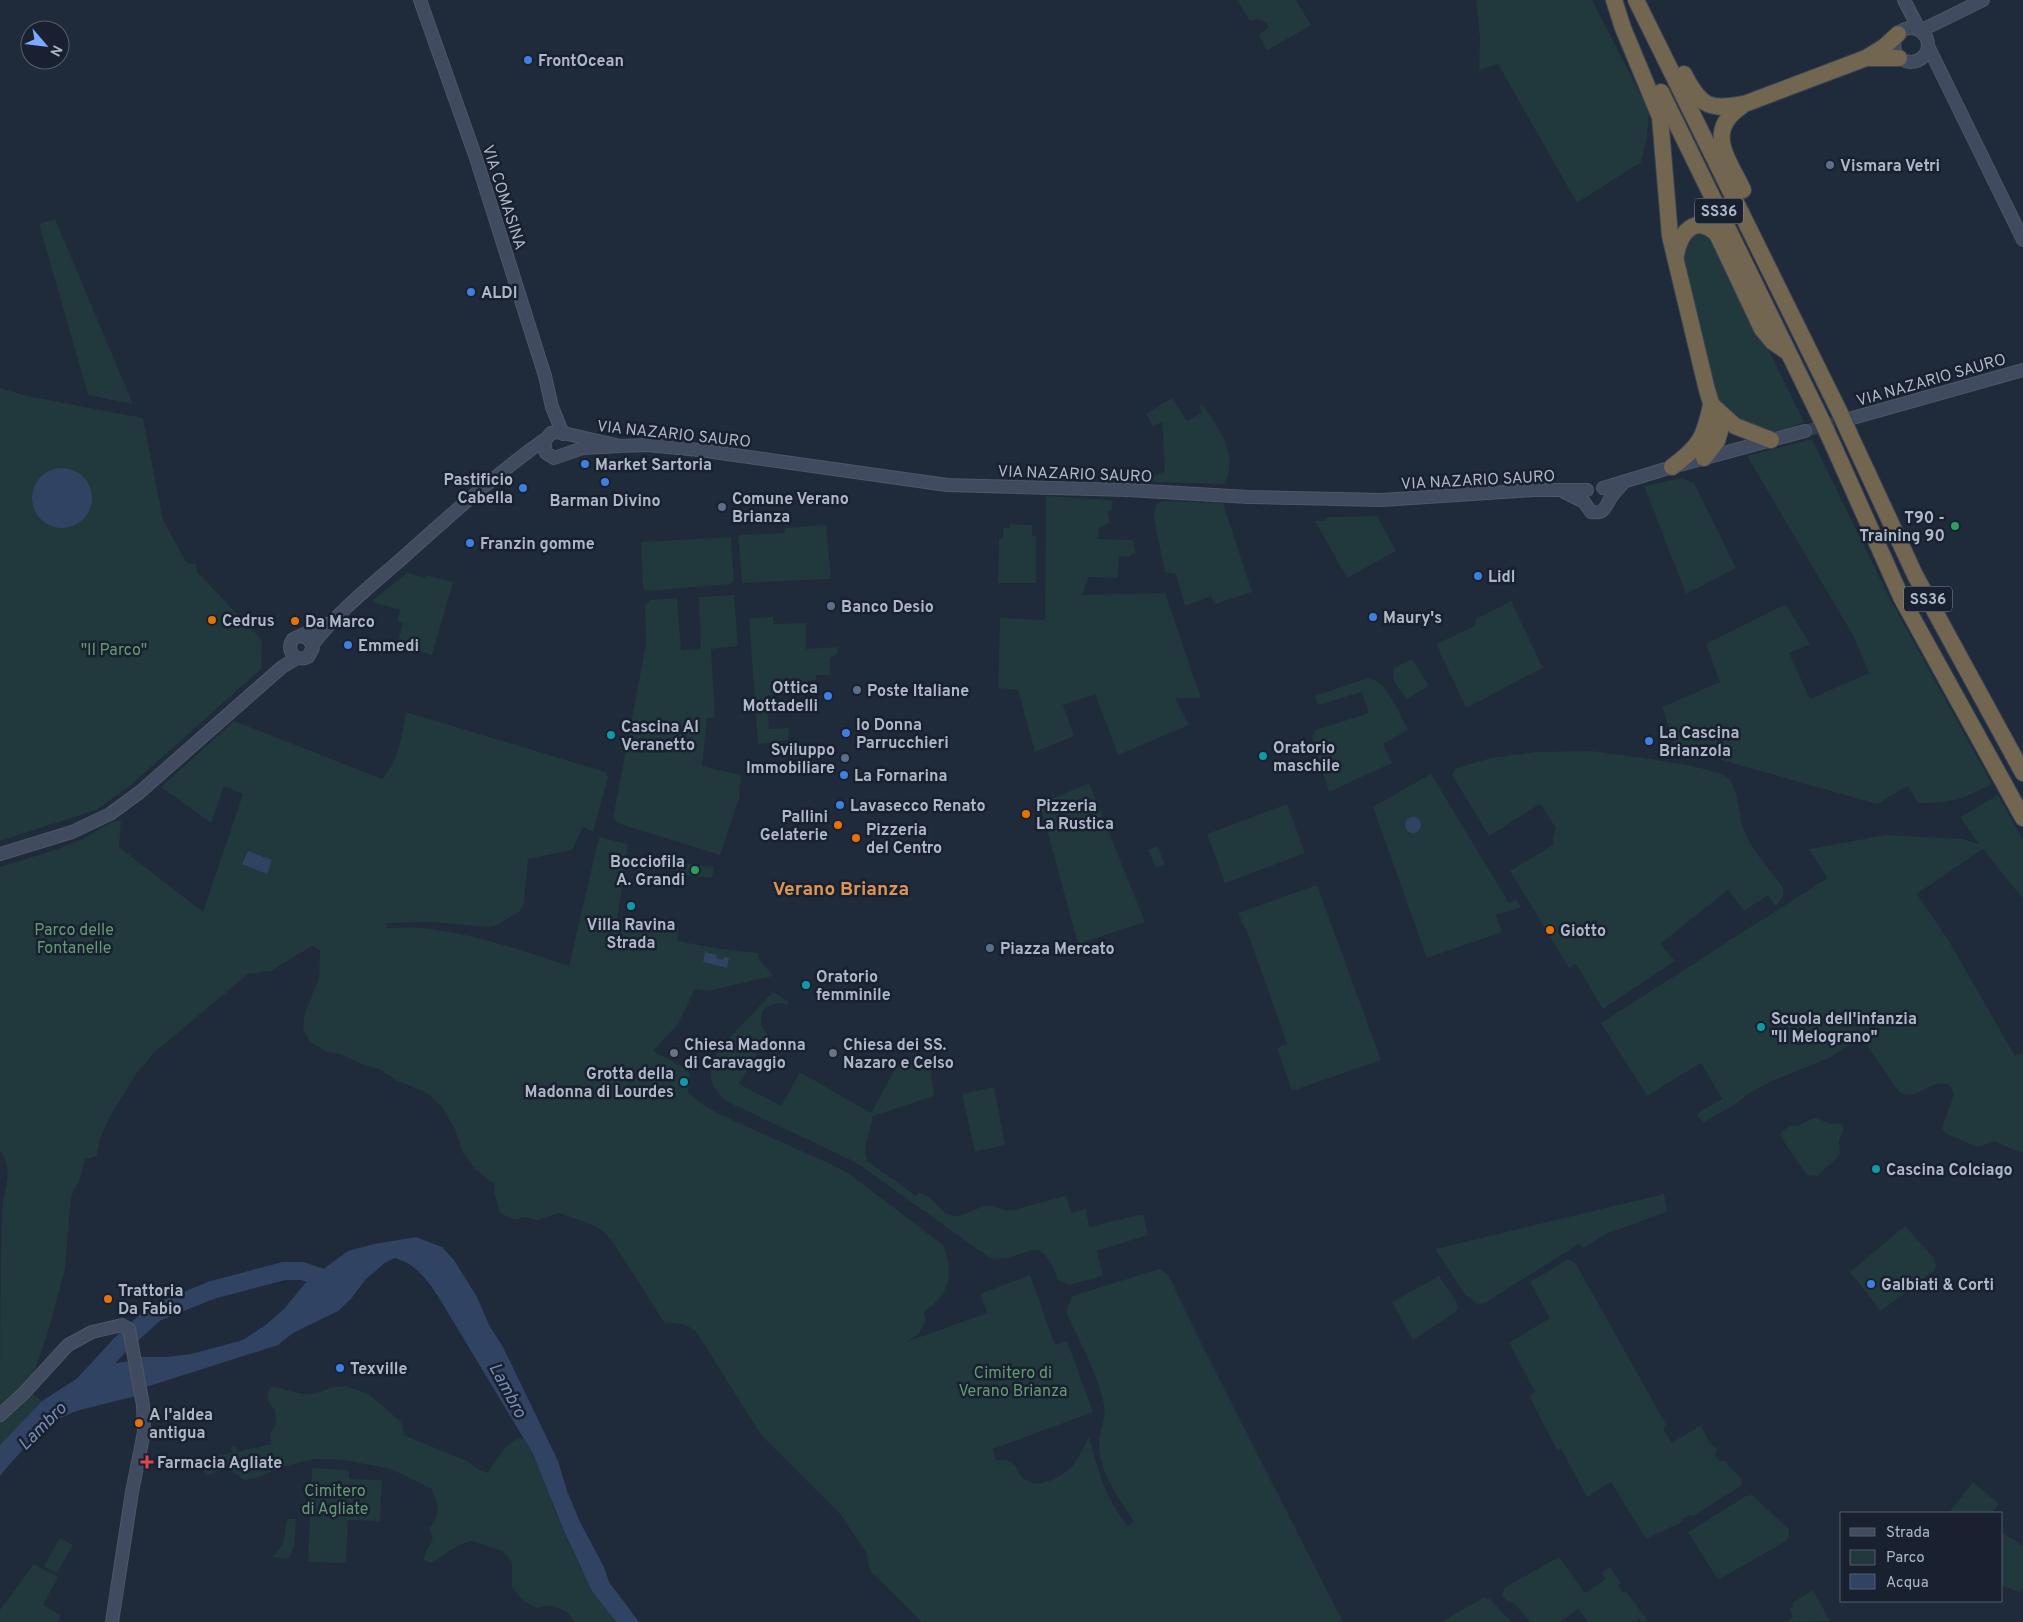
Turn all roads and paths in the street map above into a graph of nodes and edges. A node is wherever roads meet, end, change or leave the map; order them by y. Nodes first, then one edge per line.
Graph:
1 (420, 0) edge
2 (1616, 0) edge
3 (1636, 0) edge
4 (1648, 0) edge
5 (1904, 0) edge
6 (1983, 0) edge
7 (1898, 34) junction
8 (1925, 39) junction
9 (1866, 58) junction
10 (1899, 58) junction
11 (1918, 61) junction
12 (1944, 79) junction
13 (1747, 103) junction
14 (2023, 240) edge
15 (1758, 245) junction
16 (1676, 256) junction
17 (1788, 352) junction
18 (2023, 370) edge
19 (1711, 405) junction
20 (1846, 422) junction
21 (1706, 430) junction
22 (1805, 431) tunnel mouth
23 (554, 439) junction
24 (1771, 440) junction
25 (620, 446) junction
26 (567, 452) junction
27 (1713, 453) junction
28 (1672, 467) junction
29 (1606, 494) junction
30 (1585, 496) junction
31 (333, 620) junction
32 (302, 636) junction
33 (313, 644) junction
34 (293, 653) junction
35 (2023, 774) edge
36 (2023, 818) edge
37 (0, 854) edge
38 (0, 1415) edge
39 (112, 1622) edge

1 - 23 main road, VIA COMASINA
2 - 16 highway
2 - 17 highway, SS36
3 - 15 highway, SS36
4 - 13 highway
5 - 7 main road
5 - 8 main road
6 - 8 main road
7 - 8 main road
7 - 9 highway
7 - 10 main road
8 - 11 main road
8 - 12 main road
9 - 10 highway
9 - 13 highway
10 - 11 main road
11 - 12 main road
12 - 14 main road
13 - 15 highway
15 - 20 highway, SS36
16 - 17 highway
16 - 19 highway
17 - 36 highway, SS36, bridge
18 - 20 main road, VIA NAZARIO SAURO
19 - 21 highway
19 - 24 highway
19 - 27 highway
20 - 35 highway, SS36
21 - 27 highway
21 - 28 highway
22 - 24 main road
23 - 25 main road, VIA NAZARIO SAURO
23 - 26 main road, VIA COMASINA
23 - 26 main road
23 - 31 main road
24 - 27 main road
25 - 26 main road
25 - 30 main road, VIA NAZARIO SAURO
27 - 28 main road
28 - 29 main road
29 - 30 main road
29 - 30 main road
31 - 32 main road
31 - 33 main road
32 - 33 main road
32 - 34 main road
33 - 34 main road
34 - 37 main road
38 - 39 main road

